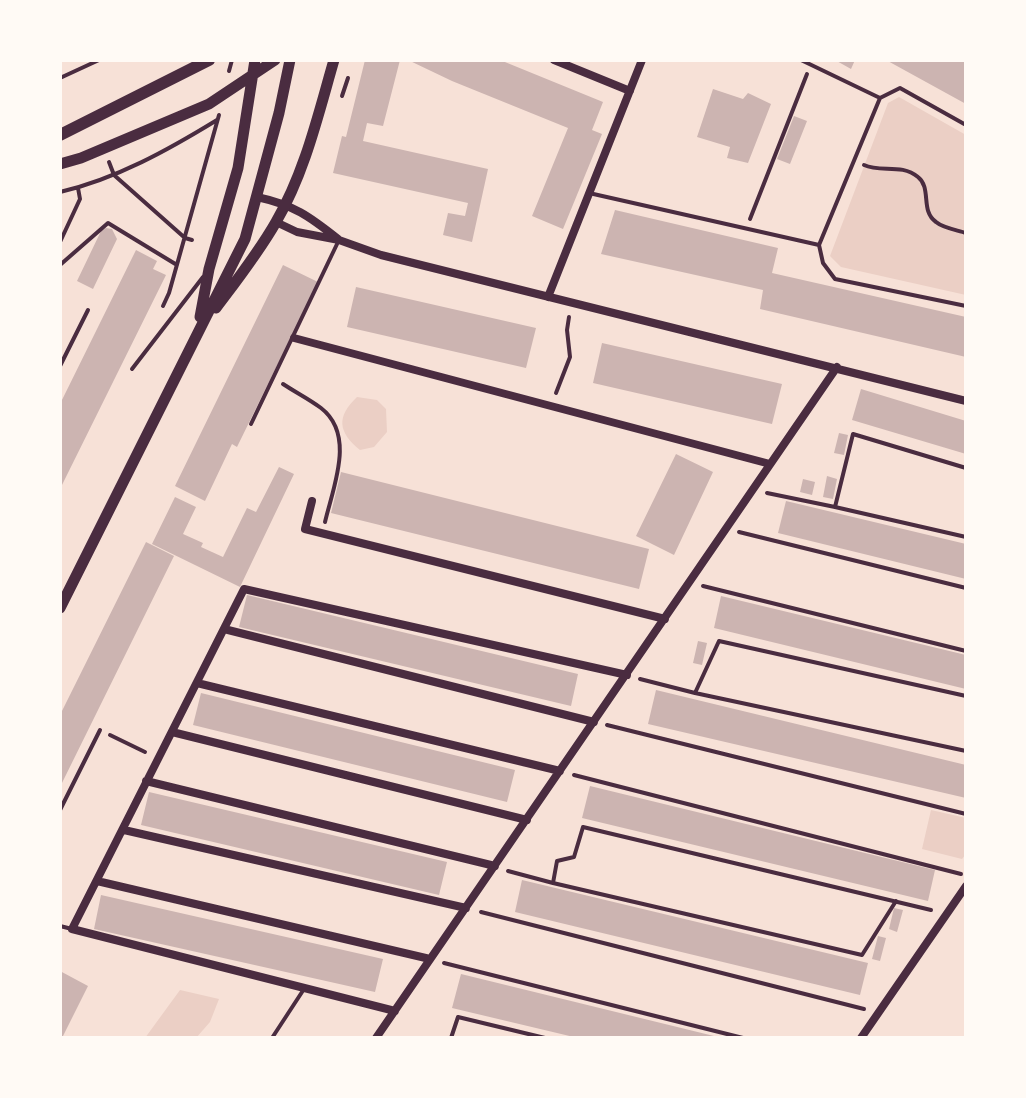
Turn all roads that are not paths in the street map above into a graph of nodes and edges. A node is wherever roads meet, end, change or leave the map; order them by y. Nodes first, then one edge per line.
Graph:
1 (99, 60) edge
2 (209, 60) edge
3 (255, 60) edge
4 (275, 60) edge
5 (290, 60) edge
6 (334, 60) edge
7 (554, 60) edge
8 (642, 60) edge
9 (801, 60) edge
10 (253, 76) junction
11 (60, 78) edge
12 (630, 91) junction
13 (880, 98) junction
14 (966, 125) edge
15 (60, 135) edge
16 (60, 164) edge
17 (589, 193) junction
18 (257, 197) junction
19 (286, 203) junction
20 (276, 222) junction
21 (339, 240) junction
22 (819, 245) junction
23 (209, 269) junction
24 (548, 297) junction
25 (966, 306) edge
26 (88, 310) dead end
27 (197, 334) junction
28 (294, 338) junction
29 (60, 366) edge
30 (837, 367) junction
31 (132, 369) dead end
32 (966, 401) edge
33 (251, 424) dead end
34 (770, 464) junction
35 (312, 501) dead end
36 (60, 608) edge
37 (665, 619) junction
38 (224, 629) junction
39 (627, 675) junction
40 (197, 683) junction
41 (594, 722) junction
42 (100, 730) dead end
43 (172, 732) junction
44 (560, 771) junction
45 (146, 781) junction
46 (60, 810) edge
47 (527, 820) junction
48 (124, 830) junction
49 (495, 866) junction
50 (97, 881) junction
51 (966, 886) edge
52 (466, 908) junction
53 (60, 926) edge
54 (72, 929) junction
55 (430, 959) junction
56 (306, 987) junction
57 (395, 1011) junction
58 (272, 1038) edge
59 (376, 1038) edge
60 (861, 1038) edge

1 - 11 lane
2 - 15 main road
3 - 10 street
4 - 10 street
5 - 18 street
6 - 19 street
7 - 12 street
8 - 12 street
9 - 13 lane
10 - 16 street
10 - 23 street
12 - 17 street
13 - 14 lane
13 - 22 lane
17 - 22 lane
17 - 24 street
18 - 19 street
18 - 27 street
19 - 20 street
19 - 21 street
20 - 21 street
20 - 27 street
21 - 24 street
21 - 28 lane
22 - 25 lane
23 - 27 street
23 - 31 lane
24 - 30 street
26 - 29 lane
27 - 36 street
28 - 33 lane
28 - 34 street
30 - 32 street
30 - 34 street
34 - 37 street
35 - 37 street
37 - 39 street
38 - 39 street
38 - 40 street
38 - 41 street
39 - 41 street
40 - 43 street
40 - 44 street
41 - 44 street
42 - 46 lane
43 - 45 street
43 - 47 street
44 - 47 street
45 - 48 street
45 - 49 street
47 - 49 street
48 - 50 street
48 - 52 street
49 - 52 street
50 - 54 street
50 - 55 street
51 - 60 street
52 - 55 street
53 - 54 lane
54 - 56 street
55 - 57 street
56 - 57 street
56 - 58 lane
57 - 59 street

